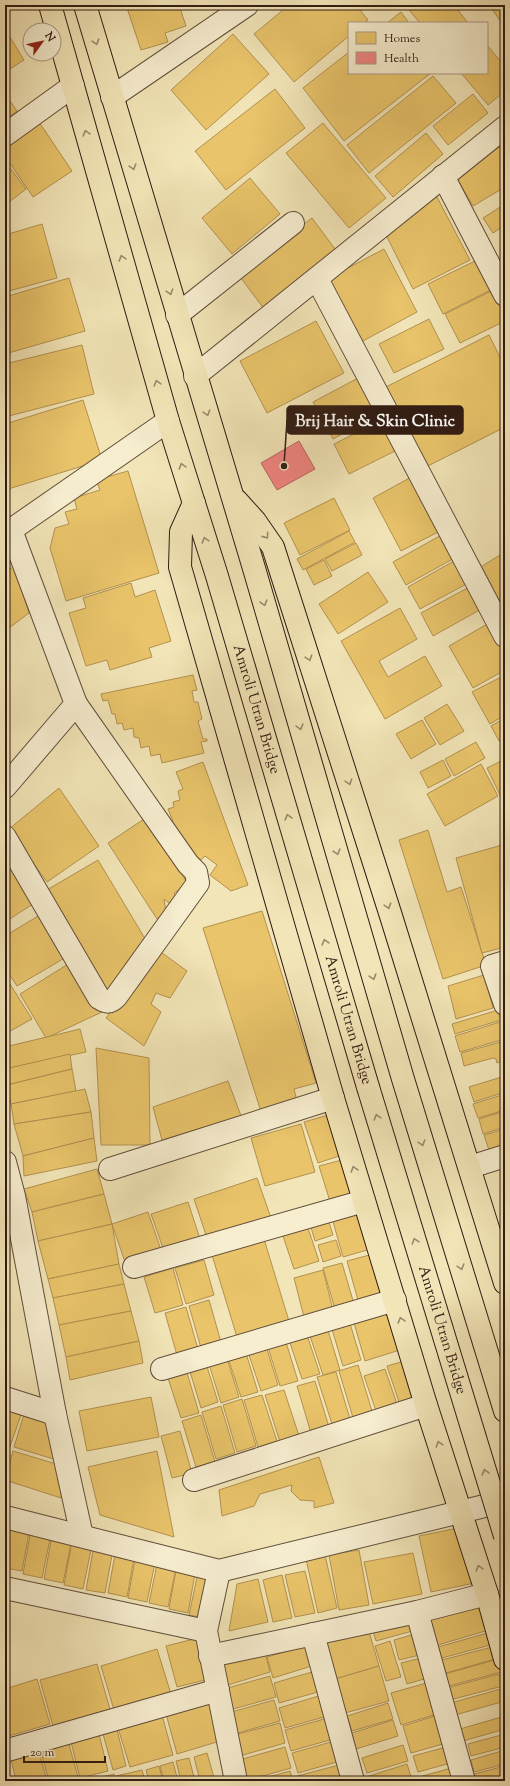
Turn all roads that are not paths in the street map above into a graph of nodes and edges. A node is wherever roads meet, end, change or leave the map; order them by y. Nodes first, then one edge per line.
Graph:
1 (50, 5) edge
2 (85, 5) edge
3 (246, 5) edge
4 (73, 86) junction
5 (112, 97) junction
6 (505, 127) edge
7 (5, 135) edge
8 (442, 176) junction
9 (293, 223) dead end
10 (317, 279) junction
11 (505, 295) edge
12 (177, 315) junction
13 (196, 376) junction
14 (168, 421) junction
15 (232, 496) junction
16 (194, 503) junction
17 (8, 526) edge
18 (505, 636) edge
19 (76, 704) junction
20 (5, 787) edge
21 (5, 837) edge
22 (505, 962) edge
23 (505, 1004) edge
24 (333, 1098) junction
25 (505, 1156) edge
26 (5, 1162) edge
27 (470, 1166) junction
28 (110, 1169) dead end
29 (10, 1199) edge
30 (364, 1201) junction
31 (134, 1266) dead end
32 (505, 1283) edge
33 (395, 1300) junction
34 (162, 1369) dead end
35 (5, 1398) edge
36 (426, 1405) junction
37 (505, 1410) edge
38 (55, 1414) junction
39 (194, 1480) dead end
40 (505, 1501) edge
41 (462, 1513) junction
42 (5, 1517) edge
43 (82, 1536) junction
44 (505, 1536) edge
45 (219, 1571) junction
46 (5, 1588) edge
47 (487, 1594) junction
48 (417, 1612) junction
49 (206, 1632) junction
50 (313, 1634) junction
51 (210, 1656) junction
52 (505, 1659) edge
53 (218, 1690) junction
54 (8, 1750) dead end
55 (236, 1781) edge
56 (353, 1781) edge
57 (464, 1781) edge

1 - 4 main road, Amroli Utran Bridge
2 -> 5 main road
3 - 5 street
4 - 7 street
14 -> 4 main road, Amroli Utran Bridge
5 -> 12 main road
6 - 8 street
8 - 10 street
8 - 11 street
9 - 12 street
10 - 13 street
10 - 18 street
12 - 13 main road
13 -> 15 main road
16 -> 14 main road, Amroli Utran Bridge
14 - 17 street
15 -> 27 main road
15 -> 37 main road
16 - 24 main road
44 -> 16 main road, Amroli Utran Bridge, bridge
17 - 19 street
19 - 20 street
19 - 21 street
22 - 23 street
24 - 28 street
30 -> 24 main road
25 - 27 street
26 - 29 street
27 - 32 main road
29 - 38 street
30 - 31 street
30 - 33 main road
33 - 34 street
36 -> 33 main road
35 - 38 street
36 - 39 street
41 -> 36 main road
38 - 43 street
40 - 41 street
41 - 45 street
47 -> 41 main road
42 - 43 street
43 - 45 street
45 - 49 street
46 - 49 street
47 - 48 street
47 - 52 main road
48 - 50 street
48 - 57 street
49 - 51 street
50 - 51 street
50 - 56 street
51 - 53 street
53 - 54 street
53 - 55 street

